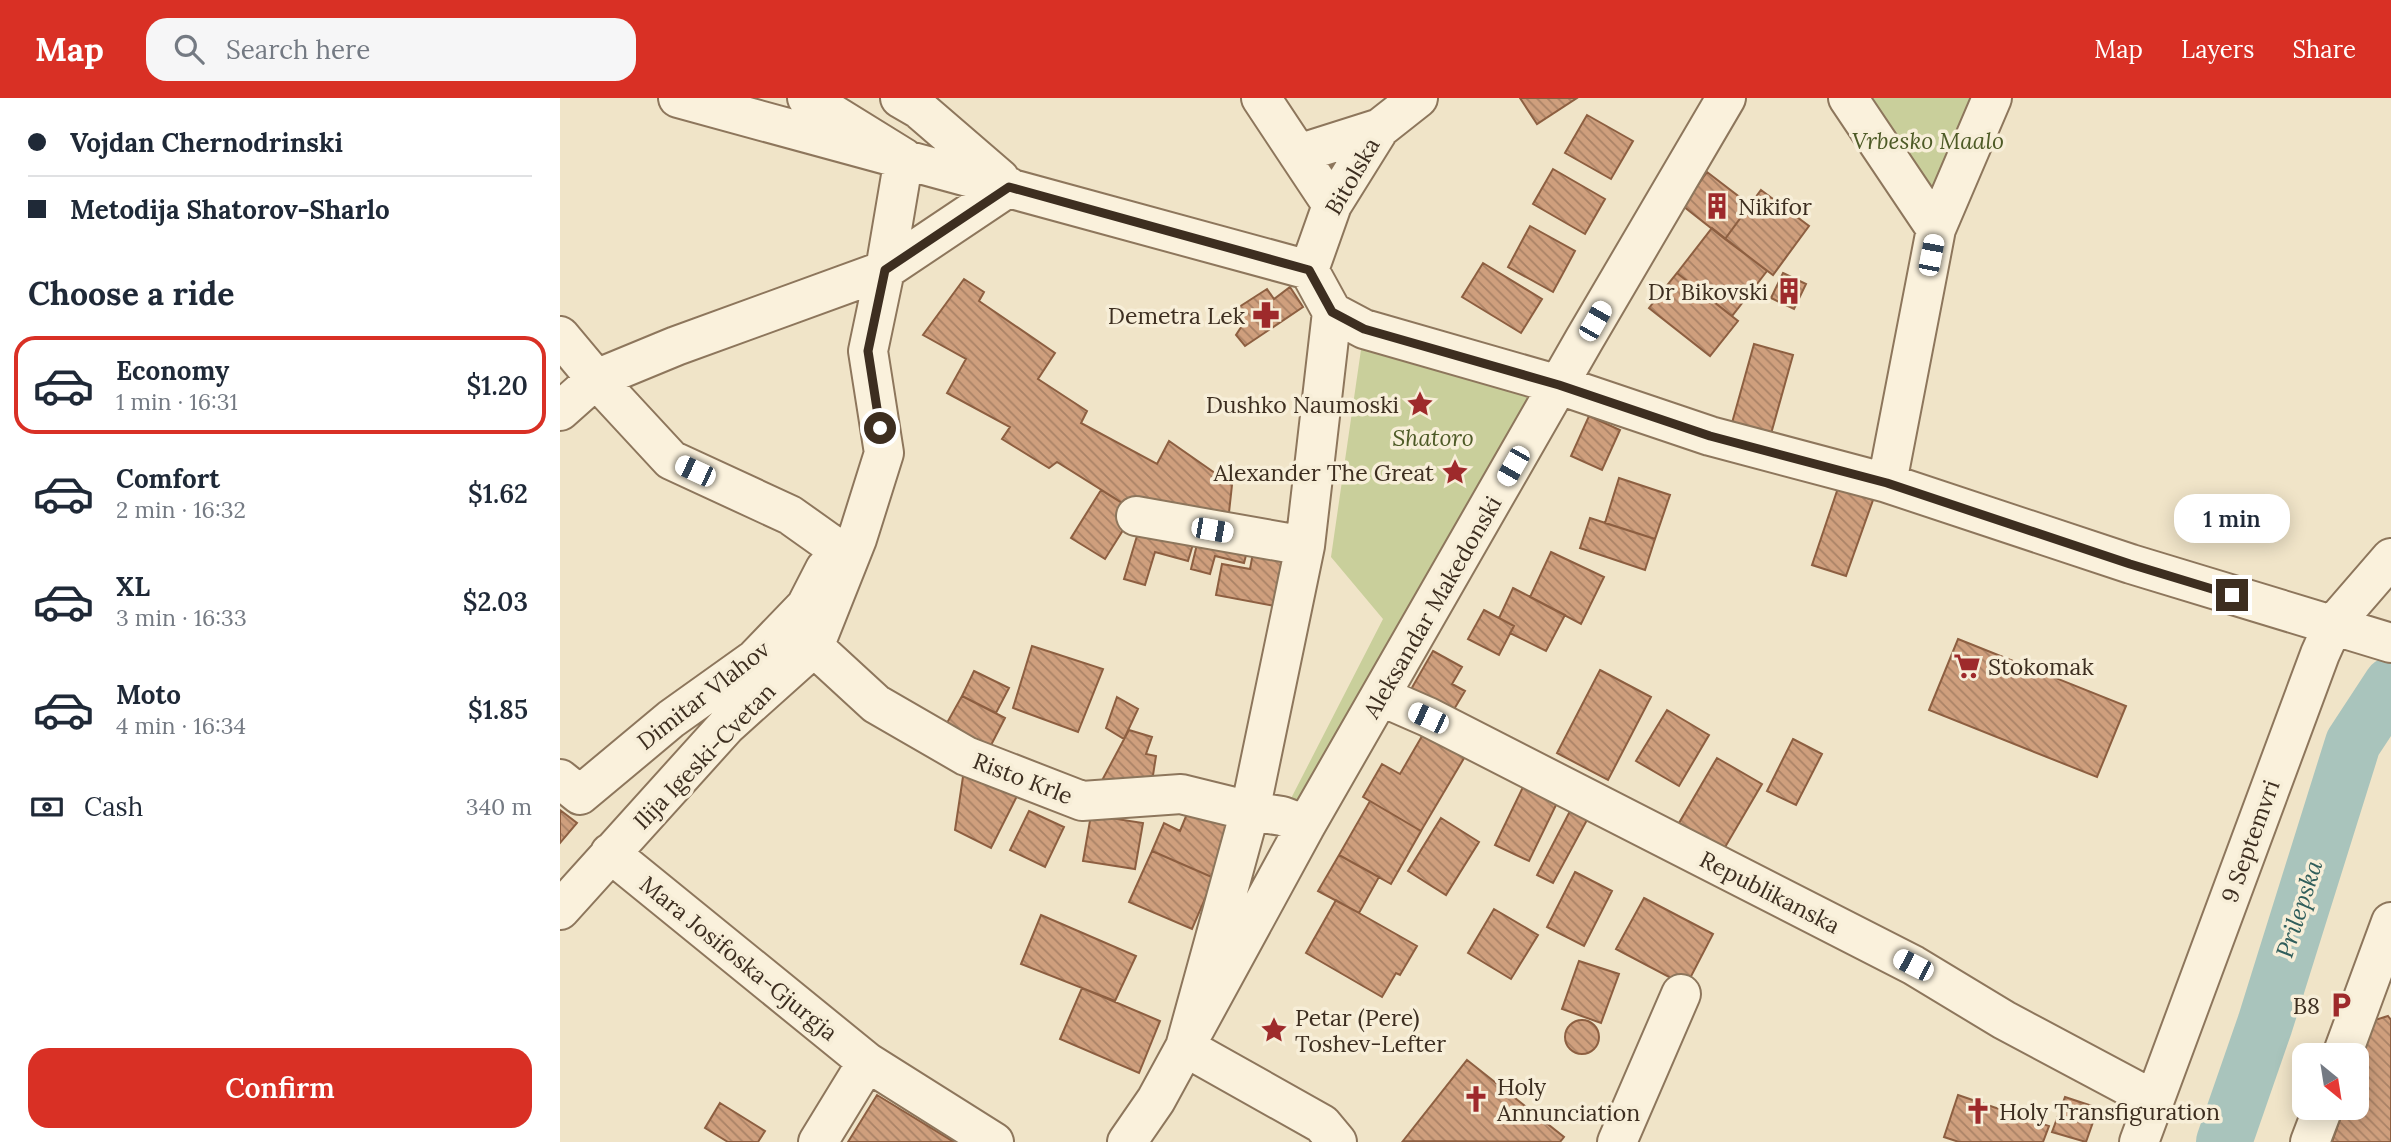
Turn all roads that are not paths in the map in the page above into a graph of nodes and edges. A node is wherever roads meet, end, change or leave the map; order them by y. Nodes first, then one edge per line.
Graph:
1 (678, 98) edge
2 (807, 98) edge
3 (900, 98) edge
4 (1261, 98) edge
5 (1419, 98) edge
6 (1726, 98) edge
7 (1848, 98) edge
8 (1992, 98) edge
9 (1380, 128) junction
10 (1298, 154) junction
11 (904, 158) junction
12 (1009, 187) junction
13 (1332, 205) junction
14 (1936, 229) junction
15 (885, 270) junction
16 (1309, 270) junction
17 (1332, 312) junction
18 (560, 336) edge
19 (596, 379) junction
20 (1559, 385) junction
21 (560, 411) edge
22 (1887, 483) junction
23 (1136, 516) dead end
24 (846, 543) junction
25 (1305, 547) junction
26 (2391, 558) edge
27 (2333, 625) junction
28 (2391, 643) edge
29 (814, 647) junction
30 (1380, 696) junction
31 (560, 779) edge
32 (1250, 811) junction
33 (1306, 825) junction
34 (610, 853) junction
35 (560, 910) edge
36 (2387, 948) edge
37 (1681, 994) dead end
38 (2347, 1043) edge
39 (1185, 1047) junction
40 (867, 1062) junction
41 (2154, 1100) junction
42 (2318, 1120) edge
43 (818, 1142) edge
44 (994, 1142) edge
45 (1128, 1142) edge
46 (1336, 1142) edge
47 (1616, 1142) edge
48 (2139, 1142) edge
49 (2310, 1142) edge

1 - 11 street
2 - 11 street
3 - 12 street
4 - 10 street
5 - 9 street, Bitolska
6 - 20 street, Aleksandar Makedonski
7 - 14 street
8 - 14 street
9 - 10 street
9 - 13 street, Bitolska
10 - 13 street
11 - 12 street
11 - 15 street, Ilija Igeski-Cvetan
12 - 15 street
12 - 16 street
13 - 16 street, Bitolska
14 - 22 street
15 - 19 street
15 - 24 street, Ilija Igeski-Cvetan
16 - 17 street
17 - 20 street
17 - 25 street, Aleksandar Makedonski
18 - 19 street
19 - 21 street
19 - 24 street
20 - 22 street
20 - 30 street, Aleksandar Makedonski
22 - 27 street
23 - 25 street
24 - 29 street, Ilija Igeski-Cvetan
24 - 31 street, Dimitar Vlahov
25 - 32 street, Aleksandar Makedonski
26 - 27 street, 9 Septemvri
27 - 28 street
27 - 41 street, 9 Septemvri
29 - 32 street, Risto Krle
29 - 34 street, Ilija Igeski-Cvetan
30 - 33 street, Aleksandar Makedonski
30 - 41 street, Republikanska
32 - 33 street, Risto Krle
32 - 39 street, Aleksandar Makedonski
33 - 39 street, Aleksandar Makedonski
34 - 35 street, Ilija Igeski-Cvetan
34 - 40 street, Mara Josifoska-Gjurgja
36 - 38 street
37 - 47 street
39 - 45 street, Aleksandar Makedonski
39 - 46 street
40 - 43 street
40 - 44 street, Mara Josifoska-Gjurgja
41 - 48 street, 9 Septemvri
42 - 49 street

